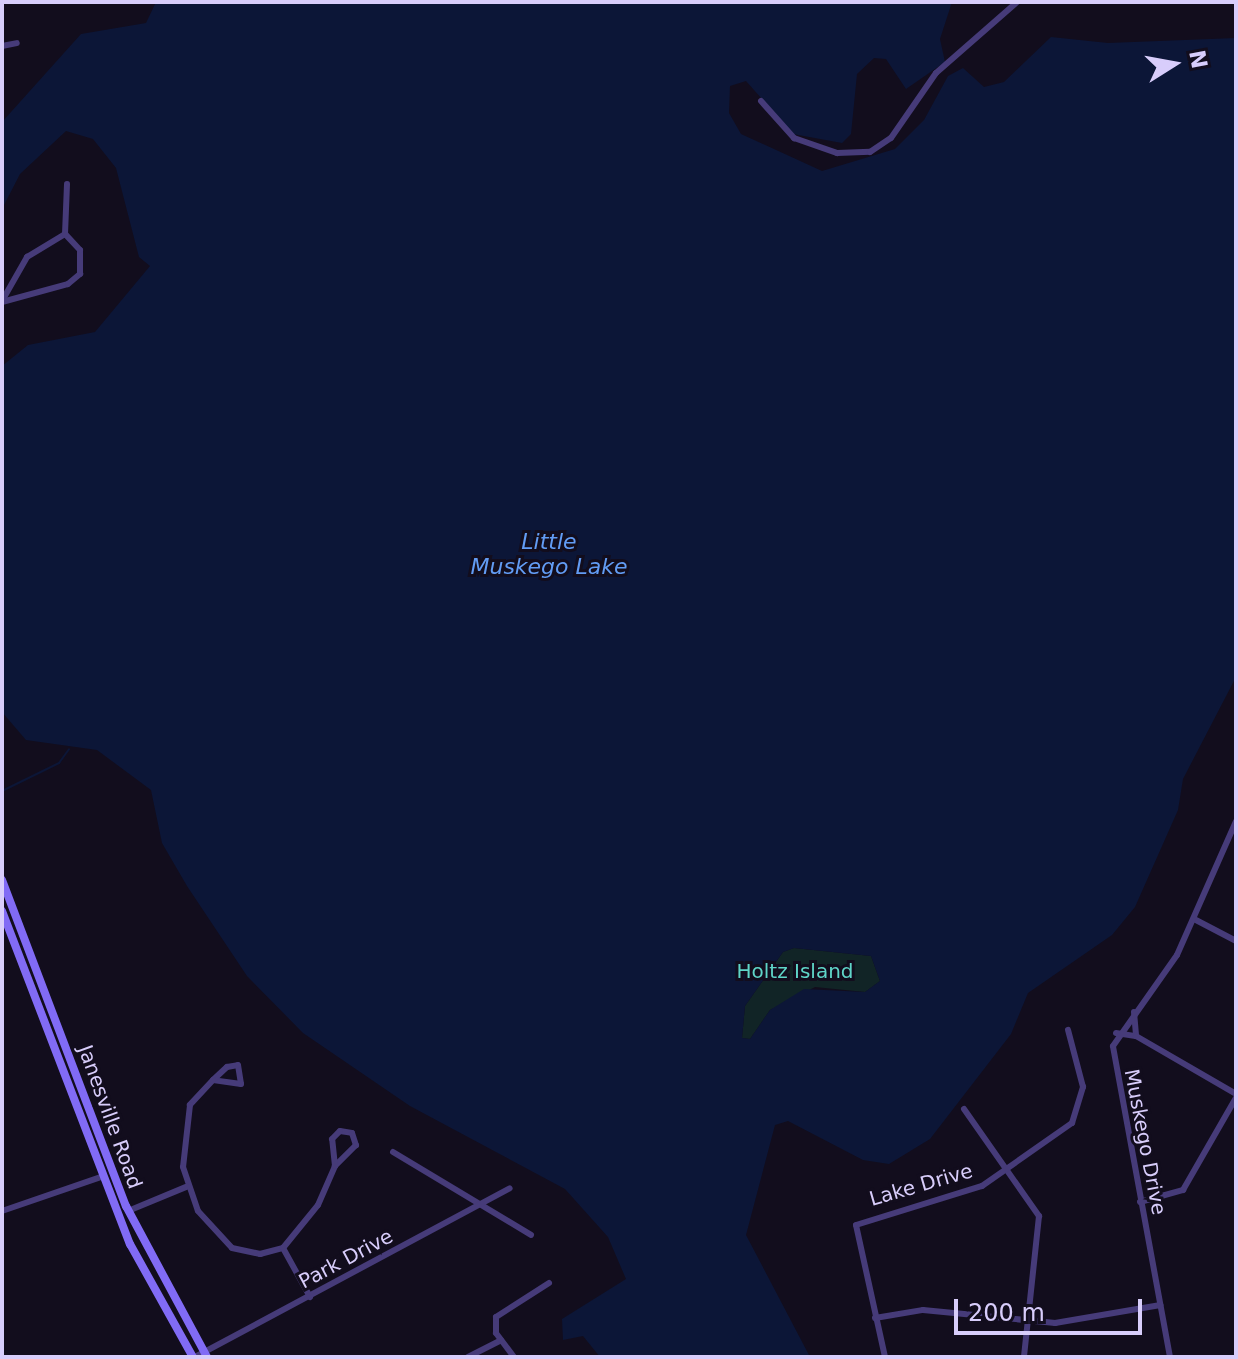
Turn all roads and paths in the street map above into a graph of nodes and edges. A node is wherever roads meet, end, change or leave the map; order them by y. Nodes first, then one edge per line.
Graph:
1 (1017, 2) edge
2 (17, 43) dead end
3 (2, 46) edge
4 (761, 101) dead end
5 (67, 184) dead end
6 (65, 234) junction
7 (2, 301) edge
8 (1236, 821) edge
9 (2, 880) edge
10 (14, 905) junction
11 (2, 912) edge
12 (1194, 919) junction
13 (1236, 941) edge
14 (45, 984) junction
15 (34, 988) junction
16 (1134, 1011) junction
17 (1068, 1030) dead end
18 (62, 1032) junction
19 (1116, 1033) junction
20 (51, 1036) junction
21 (1136, 1036) junction
22 (213, 1080) junction
23 (81, 1086) junction
24 (70, 1090) junction
25 (1236, 1096) edge
26 (964, 1109) dead end
27 (393, 1152) dead end
28 (106, 1156) junction
29 (335, 1166) junction
30 (1011, 1168) junction
31 (101, 1177) junction
32 (186, 1187) junction
33 (510, 1188) dead end
34 (107, 1191) junction
35 (1140, 1202) junction
36 (479, 1203) junction
37 (127, 1209) junction
38 (2, 1211) edge
39 (125, 1233) junction
40 (531, 1235) dead end
41 (283, 1248) junction
42 (549, 1283) dead end
43 (310, 1297) junction
44 (1160, 1305) junction
45 (875, 1318) junction
46 (1029, 1322) junction
47 (501, 1340) junction
48 (200, 1356) edge
49 (468, 1357) edge
50 (514, 1357) edge
51 (885, 1357) edge
52 (1024, 1357) edge
53 (1170, 1357) edge

1 - 4 street
2 - 3 street
5 - 6 street
6 - 7 street
6 - 7 street
8 - 12 street
9 - 10 main road, Janesville Road
10 - 11 street
10 - 14 main road, Janesville Road
11 - 15 main road, Janesville Road
12 - 13 street
12 - 16 street
14 - 15 main road
14 - 18 main road, Janesville Road
15 - 20 main road, Janesville Road
16 - 19 street
16 - 21 street
17 - 30 street, Lake Drive
18 - 20 main road
18 - 23 main road, Janesville Road
19 - 21 street
19 - 35 street, Muskego Drive
20 - 24 main road, Janesville Road
21 - 25 street
22 - 22 street
22 - 32 street
23 - 24 main road
23 - 28 main road, Janesville Road
24 - 31 main road, Janesville Road
25 - 35 street
26 - 30 street
27 - 36 street
28 - 31 main road
28 - 37 main road, Janesville Road
29 - 29 street
29 - 41 street
30 - 45 street, Lake Drive
30 - 46 street
31 - 34 main road, Janesville Road
31 - 37 main road
31 - 38 street
32 - 37 street
32 - 41 street
33 - 36 street, Park Drive
34 - 37 main road
34 - 39 main road, Janesville Road
35 - 44 street, Muskego Drive
36 - 40 street
36 - 43 street, Park Drive
37 - 39 main road
37 - 48 main road, Janesville Road
39 - 48 main road, Janesville Road
41 - 43 street
42 - 47 street
43 - 48 street, Park Drive
44 - 46 street
44 - 53 street, Muskego Drive
45 - 46 street
45 - 51 street
46 - 52 street
47 - 49 street
47 - 50 street

